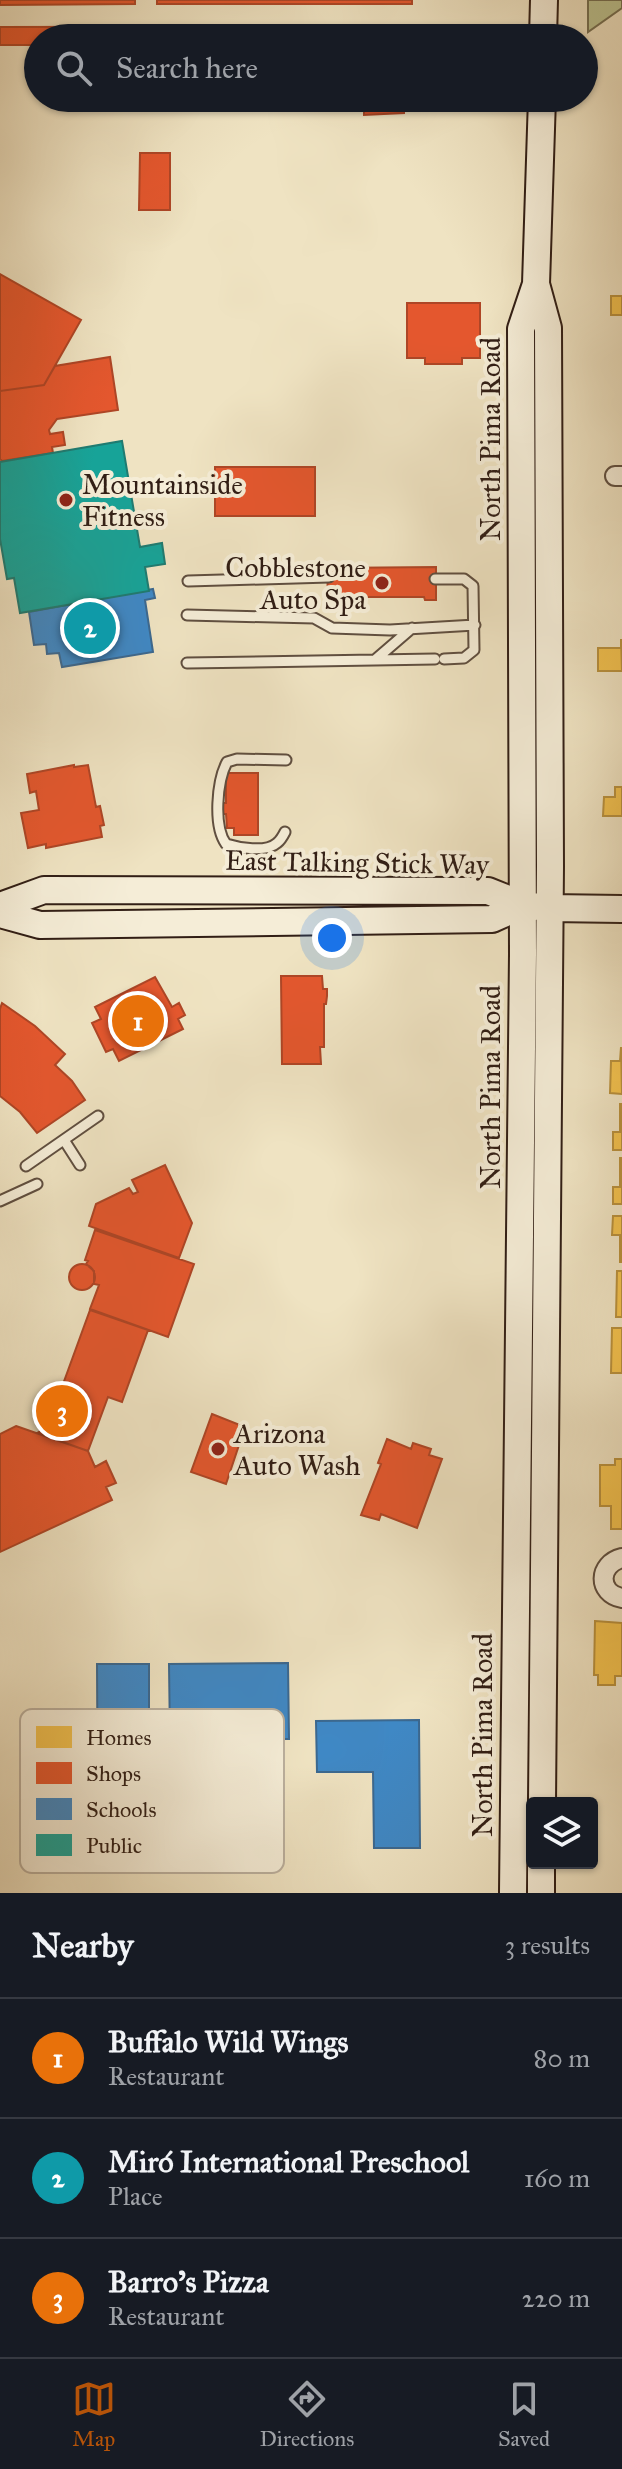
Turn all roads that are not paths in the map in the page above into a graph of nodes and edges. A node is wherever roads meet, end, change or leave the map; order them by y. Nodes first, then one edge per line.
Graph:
1 (544, 0) edge
2 (543, 24) edge
3 (542, 112) edge
4 (536, 284) junction
5 (329, 577) dead end
6 (435, 579) dead end
7 (188, 581) dead end
8 (187, 615) dead end
9 (475, 625) junction
10 (412, 628) junction
11 (376, 659) junction
12 (187, 663) dead end
13 (286, 760) dead end
14 (285, 832) dead end
15 (194, 890) junction
16 (523, 905) junction
17 (0, 906) edge
18 (550, 908) junction
19 (622, 909) edge
20 (0, 914) edge
21 (67, 924) junction
22 (98, 1116) dead end
23 (64, 1140) junction
24 (80, 1165) dead end
25 (26, 1166) dead end
26 (37, 1184) dead end
27 (0, 1201) edge
28 (520, 1244) junction
29 (546, 1424) junction
30 (622, 1558) edge
31 (622, 1598) edge
32 (542, 1797) edge
33 (541, 1869) edge
34 (513, 1893) edge
35 (541, 1893) edge

1 - 2 main road
3 - 4 main road, North Pima Road
4 - 16 main road, North Pima Road
4 - 18 main road, North Pima Road
5 - 7 lane
6 - 9 lane
8 - 10 lane
9 - 10 lane
9 - 11 lane
10 - 11 lane
11 - 12 lane
13 - 14 lane
15 - 16 main road, East Talking Stick Way
15 - 17 main road, East Talking Stick Way
15 - 21 main road
16 - 18 main road
16 - 21 main road, East Talking Stick Way
16 - 28 main road, North Pima Road
18 - 19 main road
18 - 29 main road, North Pima Road
20 - 21 main road, East Talking Stick Way
22 - 23 lane
23 - 24 lane
23 - 25 lane
26 - 27 lane
28 - 29 main road
28 - 34 main road, North Pima Road
29 - 32 main road, North Pima Road
30 - 31 street
33 - 35 main road

